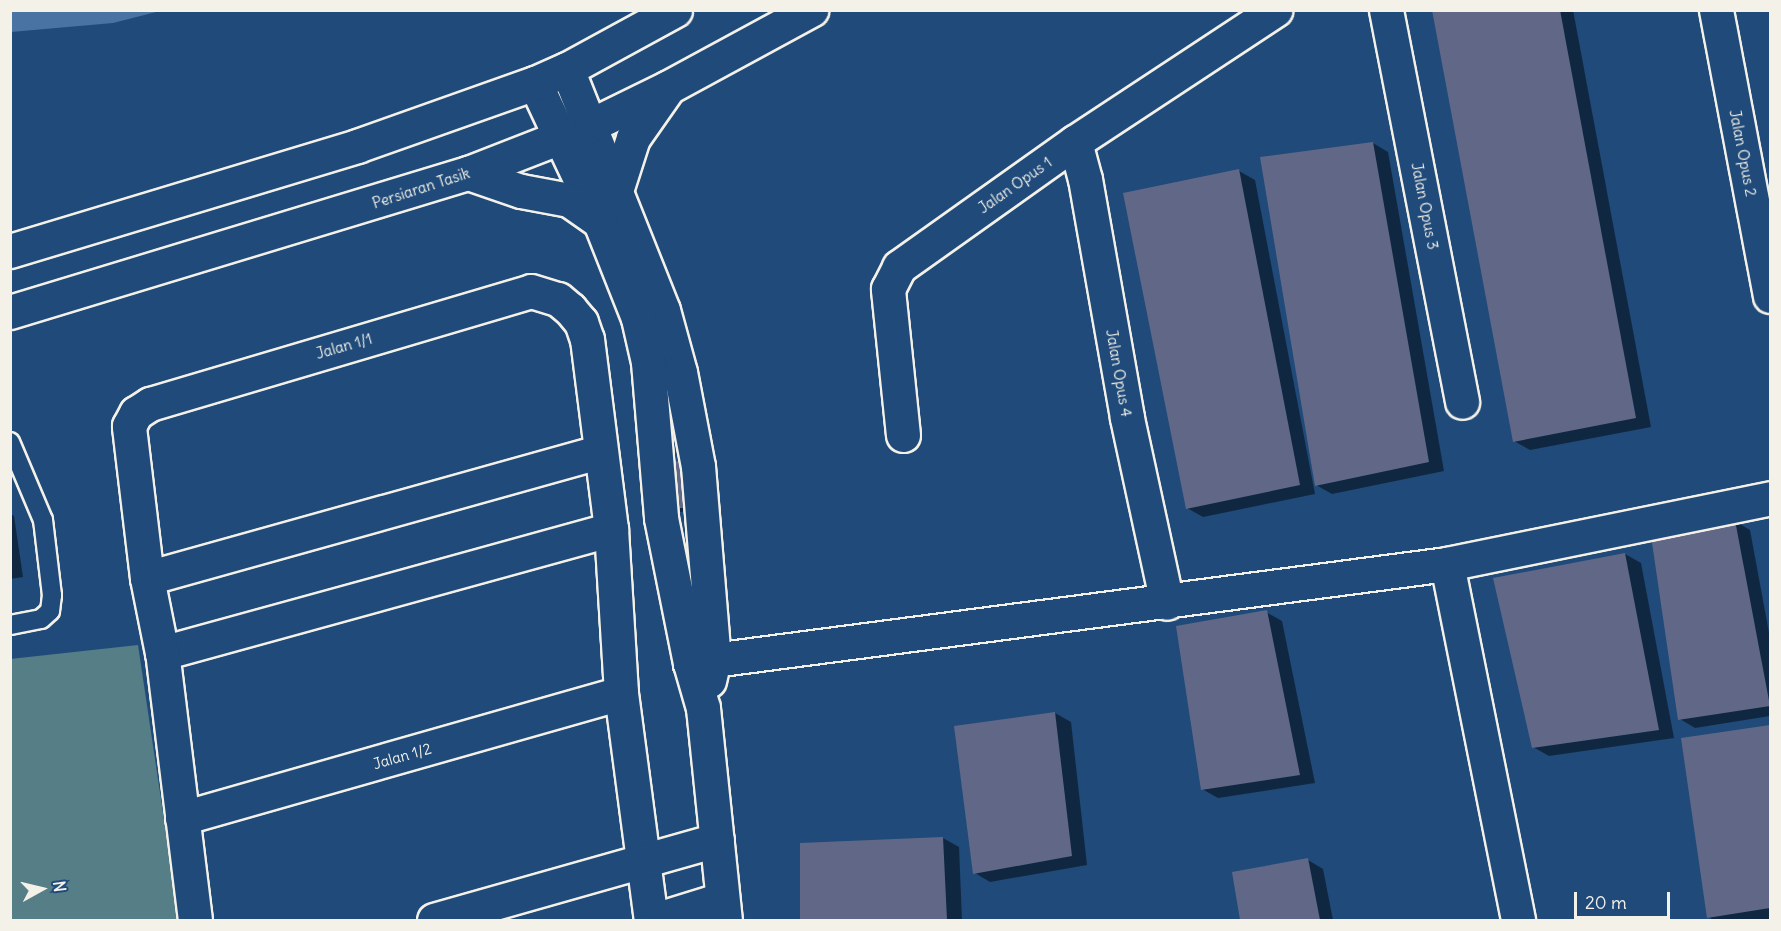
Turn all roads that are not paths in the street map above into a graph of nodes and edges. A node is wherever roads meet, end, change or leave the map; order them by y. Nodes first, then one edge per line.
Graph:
1 (675, 10) edge
2 (811, 10) edge
3 (1275, 10) edge
4 (1386, 10) edge
5 (1716, 10) edge
6 (567, 69) junction
7 (536, 82) junction
8 (669, 87) junction
9 (591, 125) junction
10 (559, 135) junction
11 (1075, 142) junction
12 (468, 173) junction
13 (608, 208) junction
14 (10, 251) edge
15 (1770, 296) edge
16 (10, 312) edge
17 (650, 314) junction
18 (1462, 402) dead end
19 (903, 435) dead end
20 (10, 442) edge
21 (601, 451) junction
22 (1770, 498) edge
23 (610, 529) junction
24 (1447, 564) junction
25 (707, 572) junction
26 (672, 576) junction
27 (147, 578) junction
28 (1167, 603) junction
29 (10, 625) edge
30 (162, 653) junction
31 (702, 661) junction
32 (621, 693) junction
33 (182, 818) junction
34 (717, 840) junction
35 (644, 860) junction
36 (723, 910) edge
37 (195, 921) edge
38 (434, 921) edge
39 (652, 921) edge
40 (1518, 921) edge

1 - 6 street
2 - 8 street, Persiaran Tasik
3 - 11 street, Jalan Opus 1
4 - 18 street, Jalan Opus 3
5 - 15 street, Jalan Opus 2
6 - 7 street
6 - 9 street
7 - 10 street
7 - 14 street
8 - 9 street, Persiaran Tasik
8 - 13 street
9 - 10 street, Persiaran Tasik
9 - 13 street
10 - 12 street, Persiaran Tasik
10 - 13 street
11 - 19 street, Jalan Opus 1
11 - 28 street, Jalan Opus 4
12 - 13 street
12 - 16 street, Persiaran Tasik
13 - 17 street
17 - 25 street
17 - 26 street
20 - 29 lane
21 - 23 street
21 - 27 street
21 - 27 street, Jalan 1/1
22 - 24 street
23 - 30 street
23 - 32 street
24 - 28 street
24 - 40 street
25 - 26 street
25 - 31 street
26 - 31 street
27 - 30 street
28 - 31 street
30 - 33 street
31 - 34 street
32 - 33 street, Jalan 1/2
32 - 35 street
33 - 37 street
34 - 35 street
34 - 36 street
35 - 38 street
35 - 39 street
36 - 39 street

